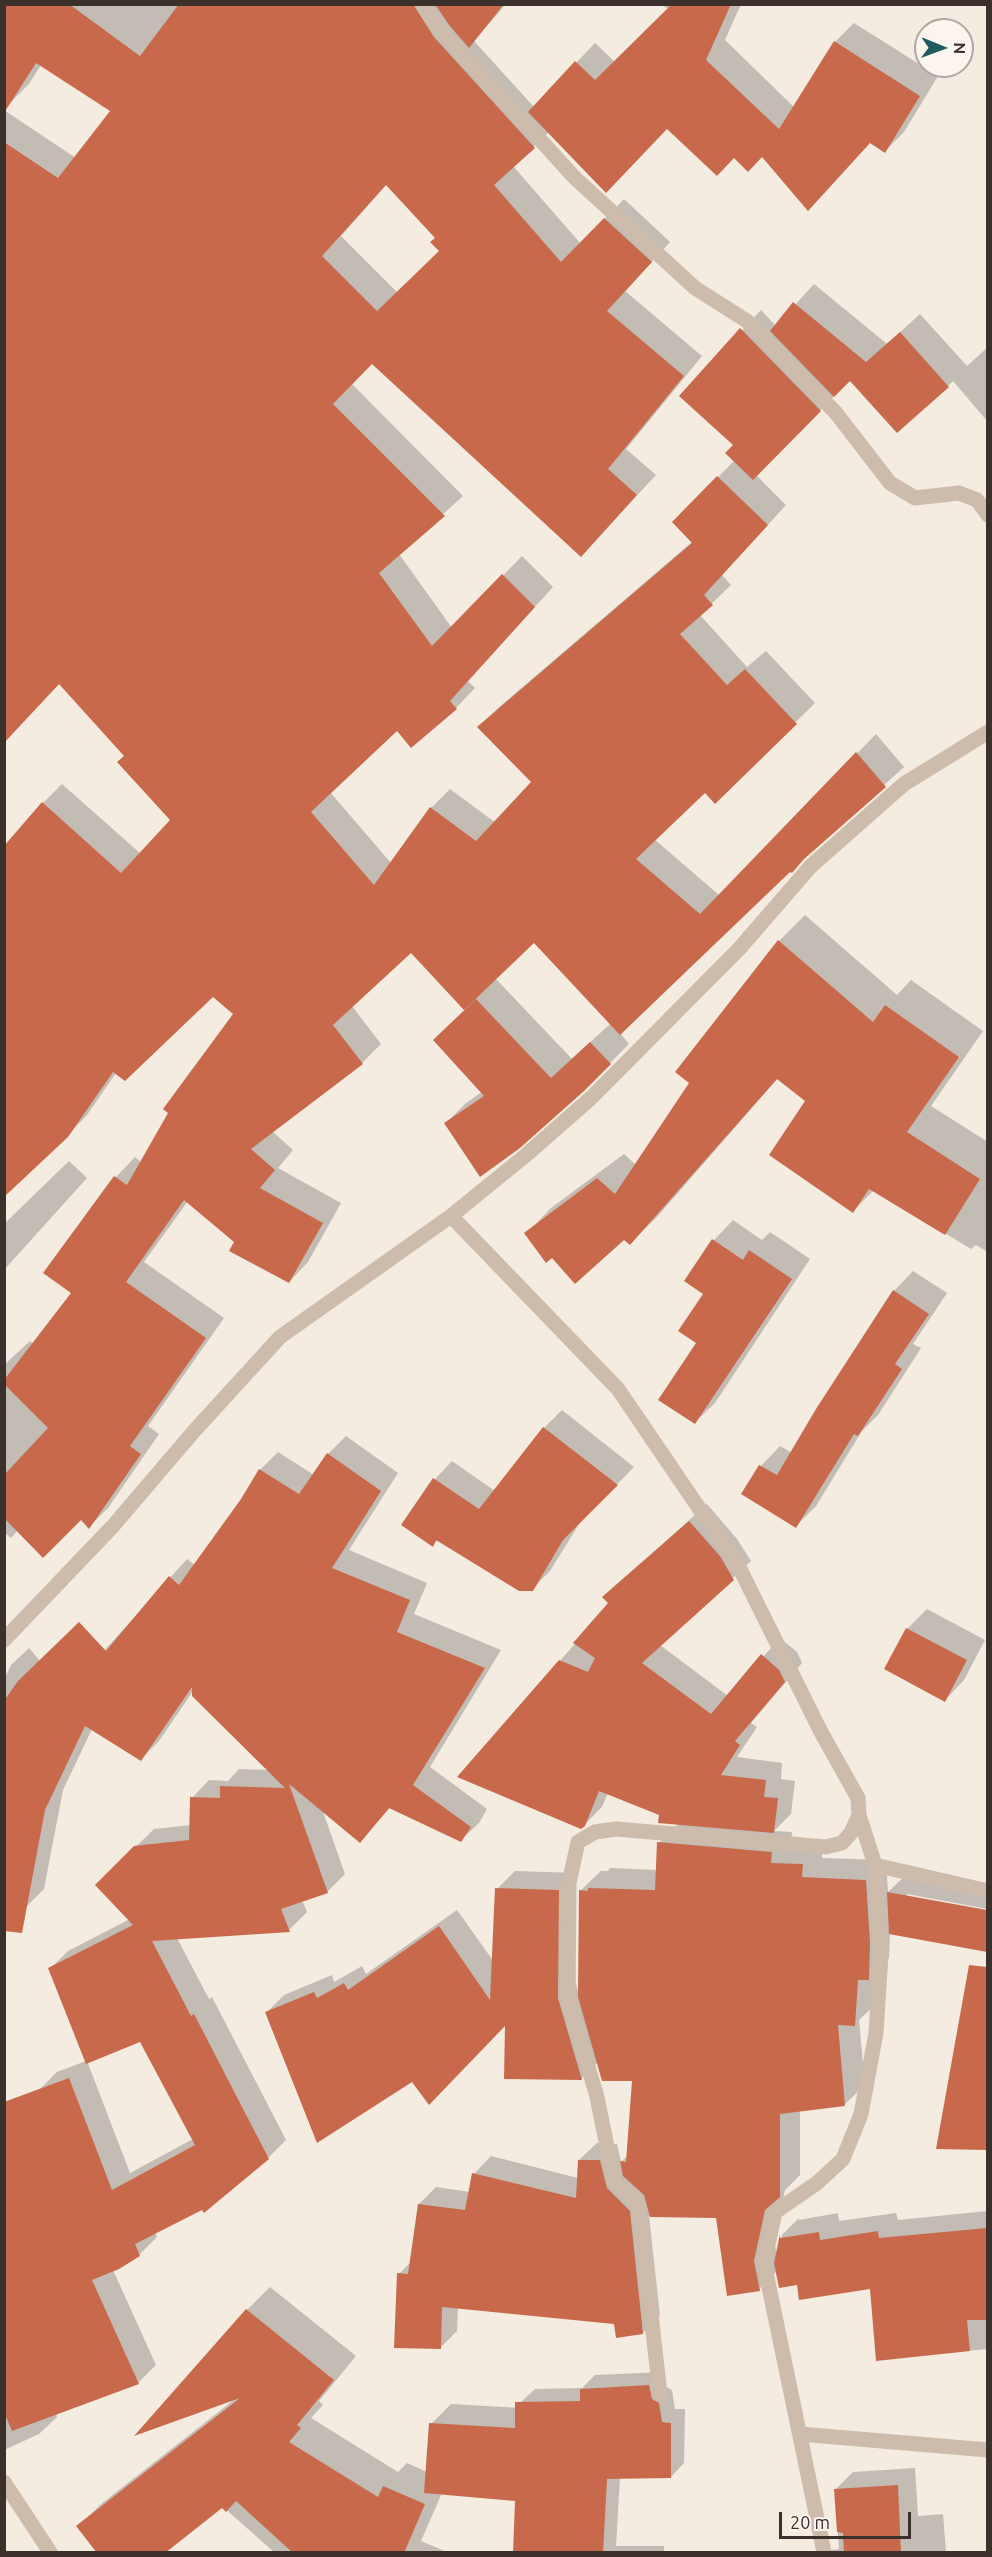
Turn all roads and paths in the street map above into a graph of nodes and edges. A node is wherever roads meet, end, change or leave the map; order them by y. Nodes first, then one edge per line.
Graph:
1 (423, 4) edge
2 (987, 515) edge
3 (987, 732) edge
4 (451, 1216) junction
5 (4, 1640) edge
6 (859, 1815) junction
7 (875, 1865) junction
8 (987, 1892) edge
9 (660, 2394) dead end
10 (800, 2434) junction
11 (987, 2450) edge
12 (4, 2482) edge
13 (50, 2553) edge
14 (824, 2553) edge

1 - 2 street
3 - 4 street
4 - 5 street
4 - 6 street
6 - 7 street
6 - 9 street
7 - 8 street
7 - 10 street
10 - 11 street
10 - 14 street
12 - 13 street

